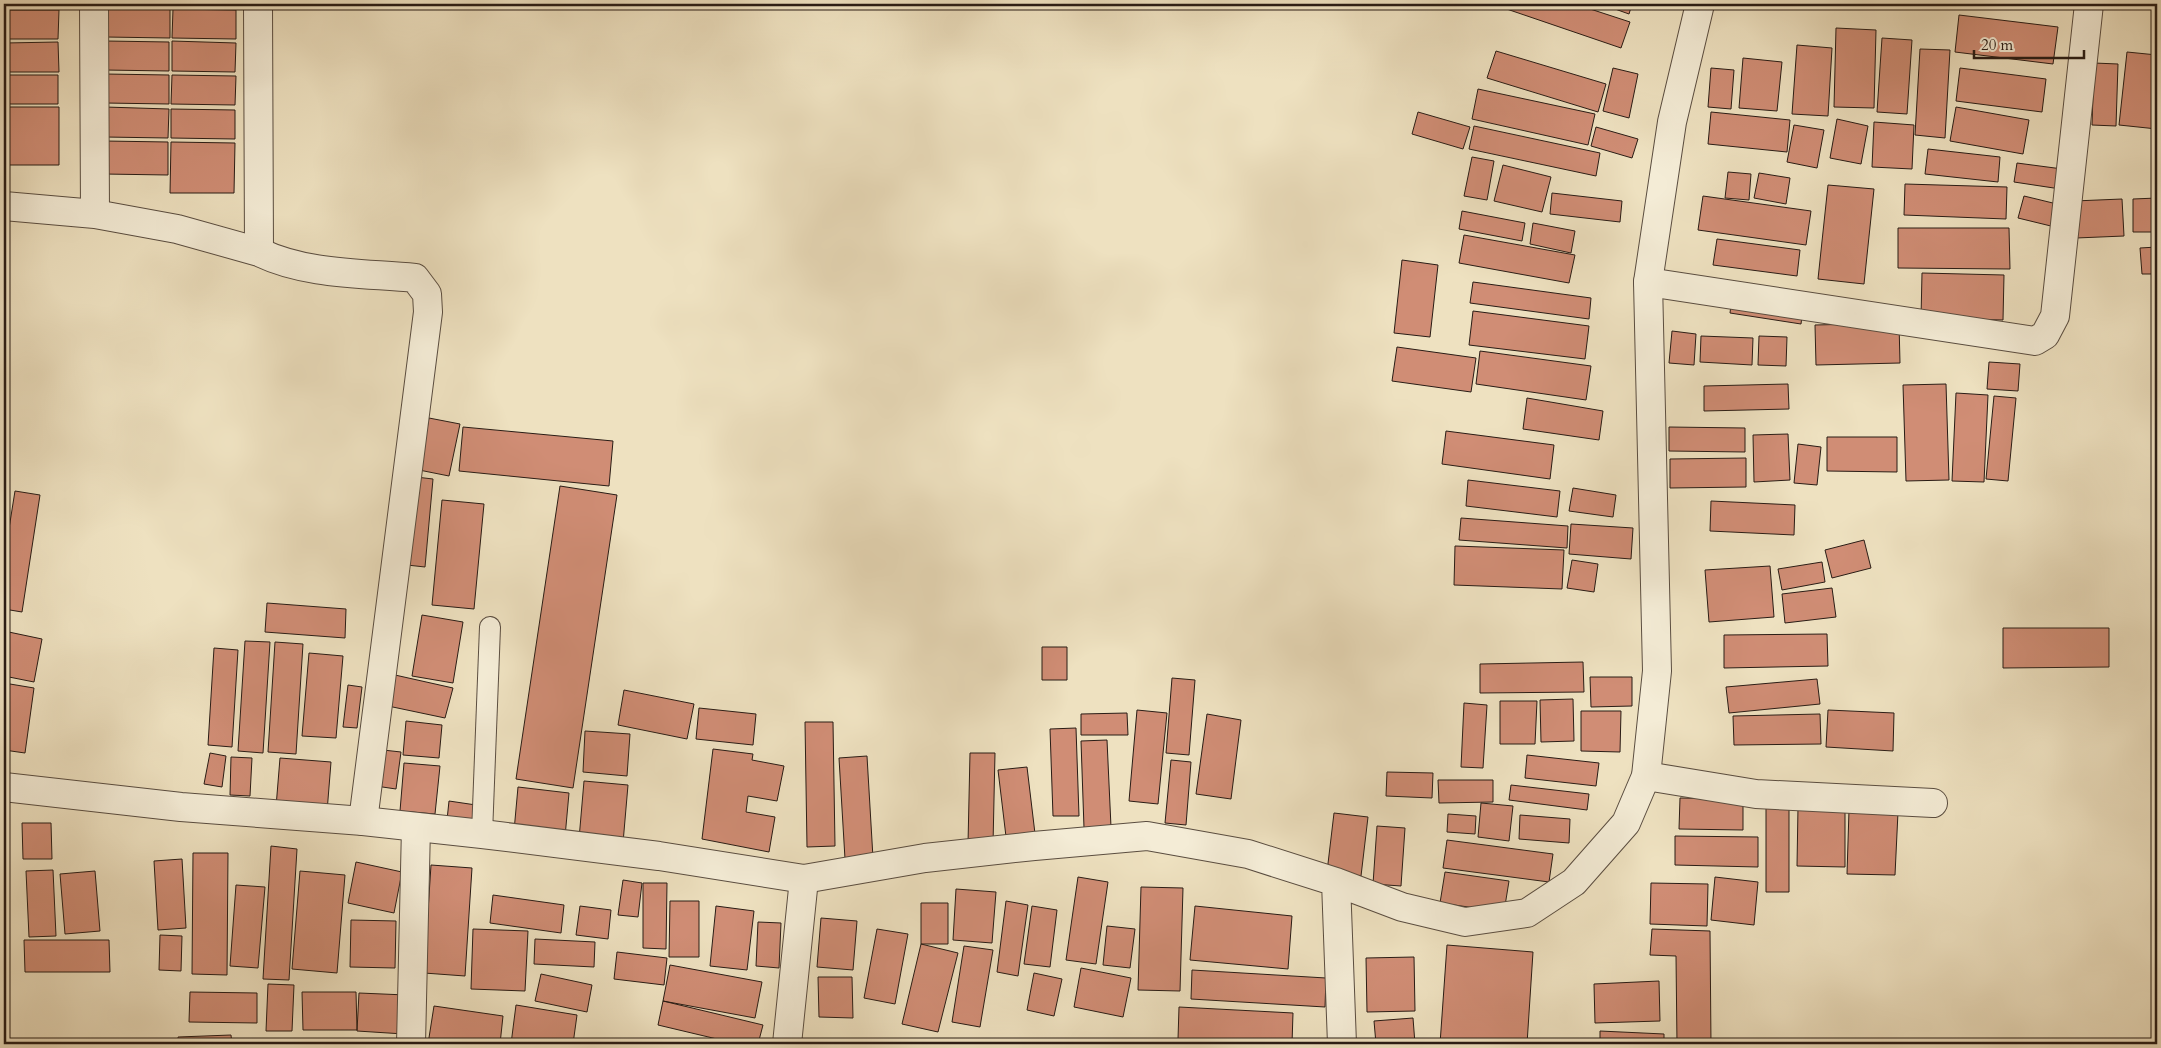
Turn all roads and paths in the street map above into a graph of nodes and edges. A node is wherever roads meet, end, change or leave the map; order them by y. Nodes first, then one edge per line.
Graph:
1 (94, 4) edge
2 (258, 4) edge
3 (1700, 4) edge
4 (2089, 4) edge
5 (4, 206) edge
6 (95, 214) junction
7 (268, 256) junction
8 (1648, 282) junction
9 (490, 627) dead end
10 (1646, 776) junction
11 (4, 787) edge
12 (1933, 803) dead end
13 (362, 821) junction
14 (416, 827) junction
15 (482, 834) junction
16 (804, 879) junction
17 (1336, 882) junction
18 (411, 1044) edge
19 (787, 1044) edge
20 (1342, 1044) edge

1 - 6 street
2 - 7 street
3 - 8 street
4 - 8 street
5 - 6 street
6 - 7 street
7 - 13 street
8 - 10 street
9 - 15 lane
10 - 12 street
10 - 17 street
11 - 13 street
13 - 14 street
14 - 15 street
14 - 18 street
15 - 16 street
16 - 17 street
16 - 19 street
17 - 20 street

